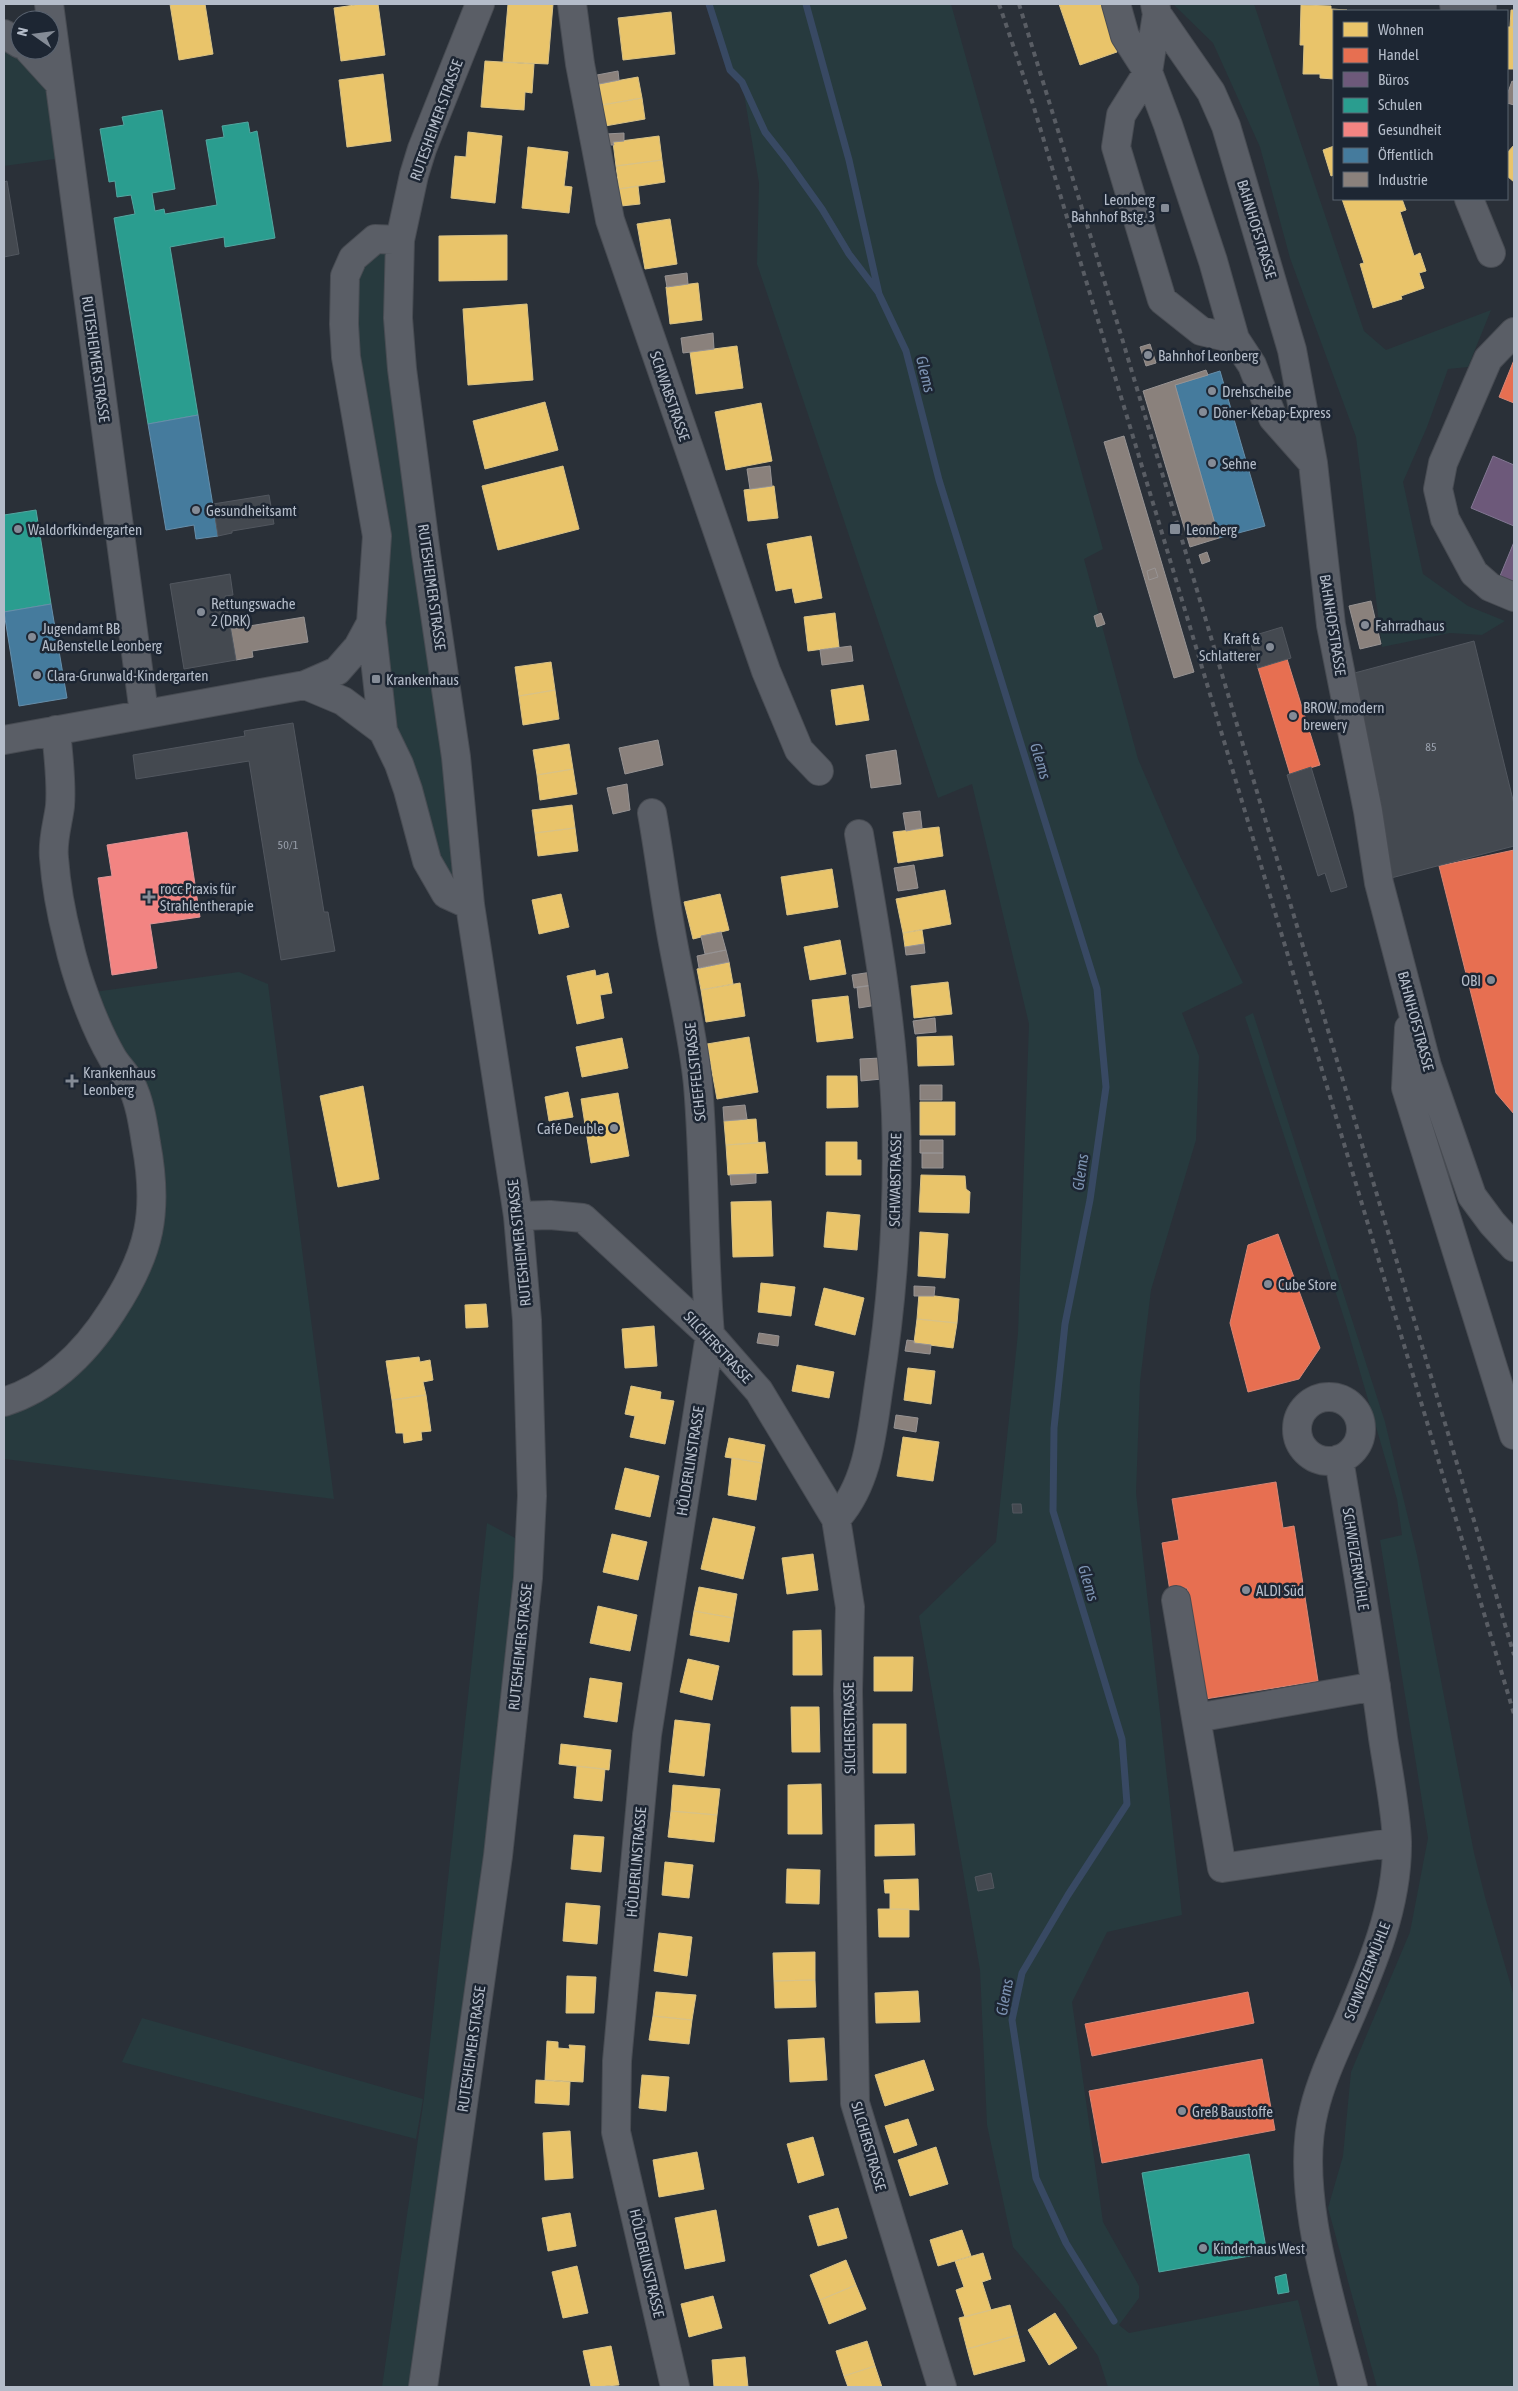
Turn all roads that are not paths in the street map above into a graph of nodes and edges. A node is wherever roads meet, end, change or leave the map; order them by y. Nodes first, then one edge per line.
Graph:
1 (49, 4) edge
2 (480, 4) edge
3 (572, 4) edge
4 (1116, 4) edge
5 (1156, 9) edge
6 (38, 60) edge
7 (1148, 72) junction
8 (59, 83) junction
9 (1469, 200) edge
10 (400, 240) junction
11 (1491, 253) dead end
12 (1514, 332) edge
13 (1235, 339) junction
14 (1313, 464) junction
15 (1514, 597) edge
16 (371, 623) junction
17 (305, 686) junction
18 (144, 713) junction
19 (56, 730) junction
20 (383, 732) junction
21 (4, 740) edge
22 (819, 771) dead end
23 (652, 813) dead end
24 (859, 834) dead end
25 (470, 905) junction
26 (1411, 1004) junction
27 (518, 1216) junction
28 (1514, 1247) edge
29 (710, 1335) junction
30 (4, 1402) edge
31 (1514, 1435) edge
32 (1339, 1459) dead end
33 (836, 1519) junction
34 (1176, 1600) dead end
35 (1376, 1686) junction
36 (1196, 1718) junction
37 (1397, 1842) junction
38 (424, 2387) edge
39 (675, 2387) edge
40 (942, 2387) edge
41 (1353, 2387) edge

1 - 8 street, RUTESHEIMER STRASSE
2 - 10 street, RUTESHEIMER STRASSE
3 - 22 street, SCHWABSTRASSE
4 - 7 street
5 - 7 street
5 - 14 street, BAHNHOFSTRASSE
6 - 8 street
7 - 13 street
7 - 13 street
8 - 18 street, RUTESHEIMER STRASSE
9 - 11 street
10 - 16 street
10 - 25 street, RUTESHEIMER STRASSE
12 - 15 street
13 - 14 street
14 - 26 street, BAHNHOFSTRASSE
16 - 17 street
16 - 20 street
17 - 18 street
17 - 20 street
18 - 19 street
19 - 21 street
19 - 30 street
20 - 25 street
23 - 29 street, SCHEFFELSTRASSE
24 - 33 street, SCHWABSTRASSE
25 - 27 street, RUTESHEIMER STRASSE
26 - 28 street, BAHNHOFSTRASSE
26 - 31 street
27 - 29 street, SILCHERSTRASSE
27 - 38 street, RUTESHEIMER STRASSE
29 - 33 street, SILCHERSTRASSE
29 - 39 street, HÖLDERLINSTRASSE
32 - 35 street, SCHWEIZERMÜHLE
33 - 40 street, SILCHERSTRASSE
34 - 36 street
35 - 36 street
35 - 37 street, SCHWEIZERMÜHLE
36 - 37 street
37 - 41 street, SCHWEIZERMÜHLE

